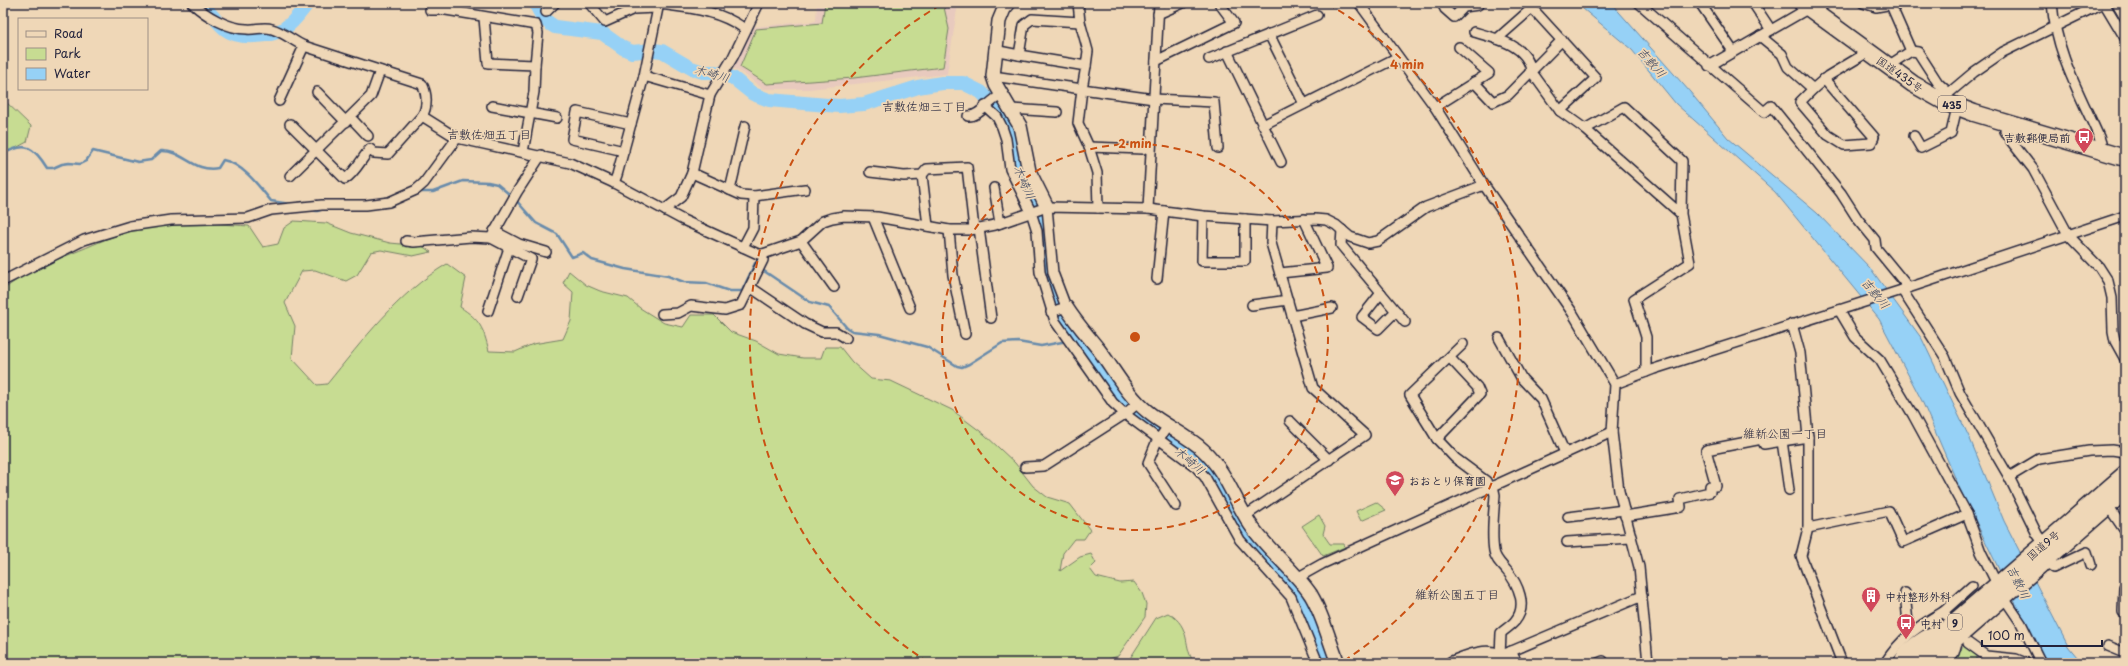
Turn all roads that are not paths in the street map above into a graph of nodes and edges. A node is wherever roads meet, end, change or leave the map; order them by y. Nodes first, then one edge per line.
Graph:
1 (192, 3) edge
2 (555, 3) edge
3 (589, 3) edge
4 (759, 3) edge
5 (1078, 3) edge
6 (1159, 3) edge
7 (1183, 3) edge
8 (1219, 3) edge
9 (1360, 3) edge
10 (1442, 3) edge
11 (1639, 3) edge
12 (1700, 3) edge
13 (1753, 3) edge
14 (1863, 3) edge
15 (2052, 3) edge
16 (2104, 3) edge
17 (1478, 4) dead end
18 (1893, 4) edge
19 (658, 5) edge
20 (1003, 5) edge
21 (1813, 7) edge
22 (430, 10) dead end
23 (546, 12) dead end
24 (1158, 14) junction
25 (1317, 15) dead end
26 (484, 18) junction
27 (1080, 22) junction
28 (2054, 27) junction
29 (745, 29) junction
30 (1771, 30) junction
31 (1474, 32) dead end
32 (1269, 34) junction
33 (1760, 36) junction
34 (2125, 38) edge
35 (1497, 39) junction
36 (1562, 40) junction
37 (304, 46) junction
38 (1459, 47) dead end
39 (994, 50) junction
40 (1227, 51) junction
41 (1733, 51) junction
42 (1911, 51) junction
43 (1868, 52) junction
44 (1020, 55) junction
45 (1398, 57) junction
46 (1209, 59) dead end
47 (1156, 61) junction
48 (535, 65) junction
49 (1086, 66) junction
50 (1709, 66) junction
51 (1888, 66) junction
52 (380, 71) junction
53 (1531, 71) junction
54 (644, 76) junction
55 (993, 76) junction
56 (1824, 79) junction
57 (1474, 82) junction
58 (1813, 89) junction
59 (1082, 90) junction
60 (317, 92) dead end
61 (710, 95) junction
62 (1002, 95) junction
63 (1154, 99) junction
64 (279, 101) dead end
65 (1304, 104) junction
66 (492, 106) dead end
67 (985, 106) junction
68 (1957, 106) junction
69 (1434, 107) junction
70 (1012, 109) junction
71 (1560, 111) junction
72 (1057, 112) dead end
73 (530, 113) junction
74 (422, 116) junction
75 (968, 116) dead end
76 (557, 118) dead end
77 (348, 120) junction
78 (290, 124) dead end
79 (631, 124) junction
80 (2008, 124) junction
81 (1264, 125) junction
82 (745, 126) dead end
83 (1585, 129) junction
84 (368, 136) dead end
85 (1914, 136) dead end
86 (457, 138) junction
87 (1089, 147) junction
88 (1218, 148) dead end
89 (1143, 149) dead end
90 (317, 150) junction
91 (2098, 150) junction
92 (624, 151) junction
93 (523, 152) junction
94 (541, 155) junction
95 (2125, 158) edge
96 (1281, 162) dead end
97 (870, 172) dead end
98 (692, 173) junction
99 (922, 175) junction
100 (290, 176) dead end
101 (614, 183) junction
102 (1484, 184) junction
103 (994, 188) dead end
104 (805, 189) dead end
105 (730, 190) junction
106 (754, 196) junction
107 (1048, 207) junction
108 (1098, 208) junction
109 (1148, 209) junction
110 (666, 211) junction
111 (1164, 211) junction
112 (1031, 212) junction
113 (1681, 214) junction
114 (1203, 216) junction
115 (2125, 216) edge
116 (873, 217) junction
117 (1245, 219) junction
118 (1304, 219) junction
119 (1272, 221) junction
120 (1000, 223) junction
121 (928, 226) junction
122 (976, 229) junction
123 (949, 230) junction
124 (1342, 230) junction
125 (492, 234) junction
126 (2069, 236) junction
127 (406, 241) dead end
128 (801, 241) junction
129 (743, 247) junction
130 (509, 248) junction
131 (546, 252) dead end
132 (763, 254) junction
133 (1280, 273) junction
134 (1157, 279) dead end
135 (3, 280) edge
136 (750, 288) junction
137 (834, 288) dead end
138 (1902, 290) junction
139 (1381, 293) junction
140 (518, 296) dead end
141 (1288, 300) junction
142 (1252, 305) dead end
143 (1066, 307) junction
144 (910, 308) dead end
145 (1332, 308) dead end
146 (1839, 310) junction
147 (488, 311) dead end
148 (1396, 311) junction
149 (1052, 312) junction
150 (662, 314) dead end
151 (1292, 316) junction
152 (990, 318) dead end
153 (1405, 322) dead end
154 (1792, 324) junction
155 (965, 334) dead end
156 (846, 338) dead end
157 (1499, 338) dead end
158 (1463, 344) dead end
159 (1100, 351) junction
160 (1450, 358) junction
161 (2125, 359) edge
162 (1085, 361) junction
163 (1646, 372) junction
164 (1615, 384) junction
165 (1138, 403) junction
166 (1125, 414) junction
167 (1290, 421) dead end
168 (1168, 426) junction
169 (1612, 432) junction
170 (1808, 437) junction
171 (1437, 439) junction
172 (1159, 440) junction
173 (1782, 441) junction
174 (2125, 452) edge
175 (1565, 453) junction
176 (1329, 460) junction
177 (1026, 467) dead end
178 (2125, 474) edge
179 (2009, 477) junction
180 (1491, 487) junction
181 (1789, 490) dead end
182 (2125, 491) edge
183 (1176, 506) dead end
184 (2108, 506) junction
185 (1625, 514) junction
186 (1966, 514) junction
187 (1245, 516) junction
188 (1568, 517) dead end
189 (1808, 528) junction
190 (2125, 531) edge
191 (1631, 538) junction
192 (1567, 542) dead end
193 (2044, 553) junction
194 (2091, 565) dead end
195 (1297, 578) junction
196 (1972, 586) dead end
197 (2124, 587) edge
198 (2003, 589) junction
199 (1905, 593) dead end
200 (1642, 596) junction
201 (2125, 612) edge
202 (1953, 627) junction
203 (1910, 633) junction
204 (2108, 646) dead end
205 (2125, 652) edge
206 (1507, 657) edge
207 (1318, 663) edge
208 (1338, 663) edge
209 (1452, 663) edge
210 (1517, 663) edge
211 (1648, 663) edge
212 (1842, 663) edge
213 (1885, 663) edge
214 (1899, 663) edge
215 (1907, 663) edge
216 (1928, 663) edge
217 (1946, 663) edge
218 (2026, 663) edge
219 (2041, 663) edge

1 - 37 street
2 - 23 street
3 - 19 street
4 - 29 street
5 - 27 street
6 - 24 street
7 - 24 street
8 - 47 street
9 - 45 street
10 - 17 street
11 - 50 street
12 - 41 street
13 - 30 street
14 - 18 street
15 - 28 street
16 - 28 street
16 - 34 street
18 - 42 street
19 - 29 street
19 - 54 street
20 - 39 street
21 - 30 street
21 - 43 highway, 国道435号 / 435
22 - 26 street
24 - 47 street
25 - 32 street
26 - 48 street
26 - 48 street
27 - 44 street
27 - 49 street
28 - 42 street
28 - 91 street
29 - 61 street
30 - 33 street
31 - 35 street
32 - 40 street
32 - 65 street
33 - 41 street
33 - 58 street
35 - 36 street
35 - 53 street
36 - 53 street
36 - 71 street
37 - 52 street
37 - 64 street
38 - 57 street
39 - 44 street
39 - 55 street
40 - 46 street
40 - 81 street
41 - 50 street
42 - 51 street
43 - 51 highway, 国道435号 / 435
43 - 56 street
44 - 49 street
45 - 65 street
45 - 69 street
47 - 63 street
48 - 73 street
49 - 59 street
50 - 138 street
51 - 68 highway, 国道435号 / 435
52 - 74 street
52 - 77 street
53 - 57 street
53 - 71 street
54 - 61 street
54 - 79 street
55 - 59 street
55 - 62 street
56 - 58 street
56 - 58 street
57 - 69 street
59 - 63 street
59 - 87 street
60 - 77 street
61 - 98 street
62 - 67 street
62 - 70 street
63 - 88 street
63 - 109 street
65 - 81 street
66 - 73 street
67 - 75 street
67 - 112 street
68 - 80 highway, 国道435号 / 435
68 - 85 street
69 - 102 street
70 - 72 street
70 - 107 street
71 - 83 street
73 - 76 street
73 - 93 street
74 - 86 street
74 - 90 street
77 - 84 street
77 - 90 street
78 - 90 street
79 - 92 street
79 - 92 street
80 - 91 highway, 国道435号 / 435
80 - 126 street
81 - 96 street
82 - 105 street
83 - 113 street
83 - 113 street
86 - 93 street
86 - 135 street
87 - 89 street
87 - 108 street
90 - 100 street
91 - 95 highway, 国道435号 / 435
92 - 101 street
93 - 94 street
94 - 101 street
94 - 125 street
97 - 99 street
98 - 105 street
98 - 110 street
99 - 121 street
99 - 122 street
101 - 110 street
102 - 124 street
102 - 164 street
103 - 120 street
104 - 106 street
105 - 106 street
106 - 129 street
107 - 108 street
107 - 112 street
107 - 143 street
108 - 109 street
109 - 111 street
110 - 129 street
111 - 114 street
111 - 134 street
112 - 120 street
112 - 149 street
113 - 163 street
114 - 117 street
114 - 117 street
115 - 126 street
116 - 121 street
116 - 128 street
116 - 144 street
117 - 119 street
118 - 119 street
118 - 124 street
118 - 133 street
119 - 133 street
120 - 122 street
121 - 123 street
122 - 123 street
122 - 152 street
123 - 155 street
124 - 139 street
125 - 127 street
125 - 130 street
125 - 131 street
126 - 138 street
126 - 161 street
128 - 132 street
128 - 137 street
129 - 132 street
130 - 140 street
130 - 147 street
132 - 136 street
133 - 141 street
136 - 150 street
136 - 156 street
138 - 146 street
138 - 179 street
139 - 148 street
139 - 148 street
141 - 142 street
141 - 151 street
143 - 149 street
143 - 159 street
145 - 151 street
146 - 154 street
146 - 186 street
148 - 153 street
149 - 162 street
151 - 176 street
154 - 163 street
154 - 170 street
157 - 175 street
158 - 160 street
159 - 162 street
159 - 165 street
160 - 171 street
160 - 171 street
162 - 166 street
163 - 164 street
164 - 169 street
165 - 166 street
165 - 168 street
166 - 172 street
166 - 177 street
167 - 176 street
168 - 172 street
168 - 187 street
169 - 175 street
169 - 185 street
170 - 173 street
170 - 189 street
171 - 180 street
172 - 183 street
172 - 207 street
173 - 181 street
173 - 185 street
174 - 179 street
175 - 180 street
176 - 187 street
178 - 193 highway, 国道9号 / 9
179 - 193 street
180 - 195 street
180 - 206 street
182 - 184 highway, 国道9号 / 9
184 - 190 street
184 - 193 highway, 国道9号 / 9
185 - 188 street
185 - 191 street
186 - 189 street
186 - 198 street
187 - 195 street
189 - 212 street
191 - 192 street
191 - 200 street
193 - 194 street
193 - 198 highway, 国道9号 / 9
195 - 208 street
196 - 202 street
197 - 201 street
198 - 202 highway, 国道9号 / 9
198 - 219 street
199 - 203 street
200 - 206 street
200 - 211 street
202 - 203 street
202 - 214 street
202 - 215 highway, 国道9号 / 9
202 - 216 highway, 国道9号 / 9
202 - 217 street
202 - 218 street
203 - 213 street
204 - 205 street
206 - 209 street
206 - 210 street

